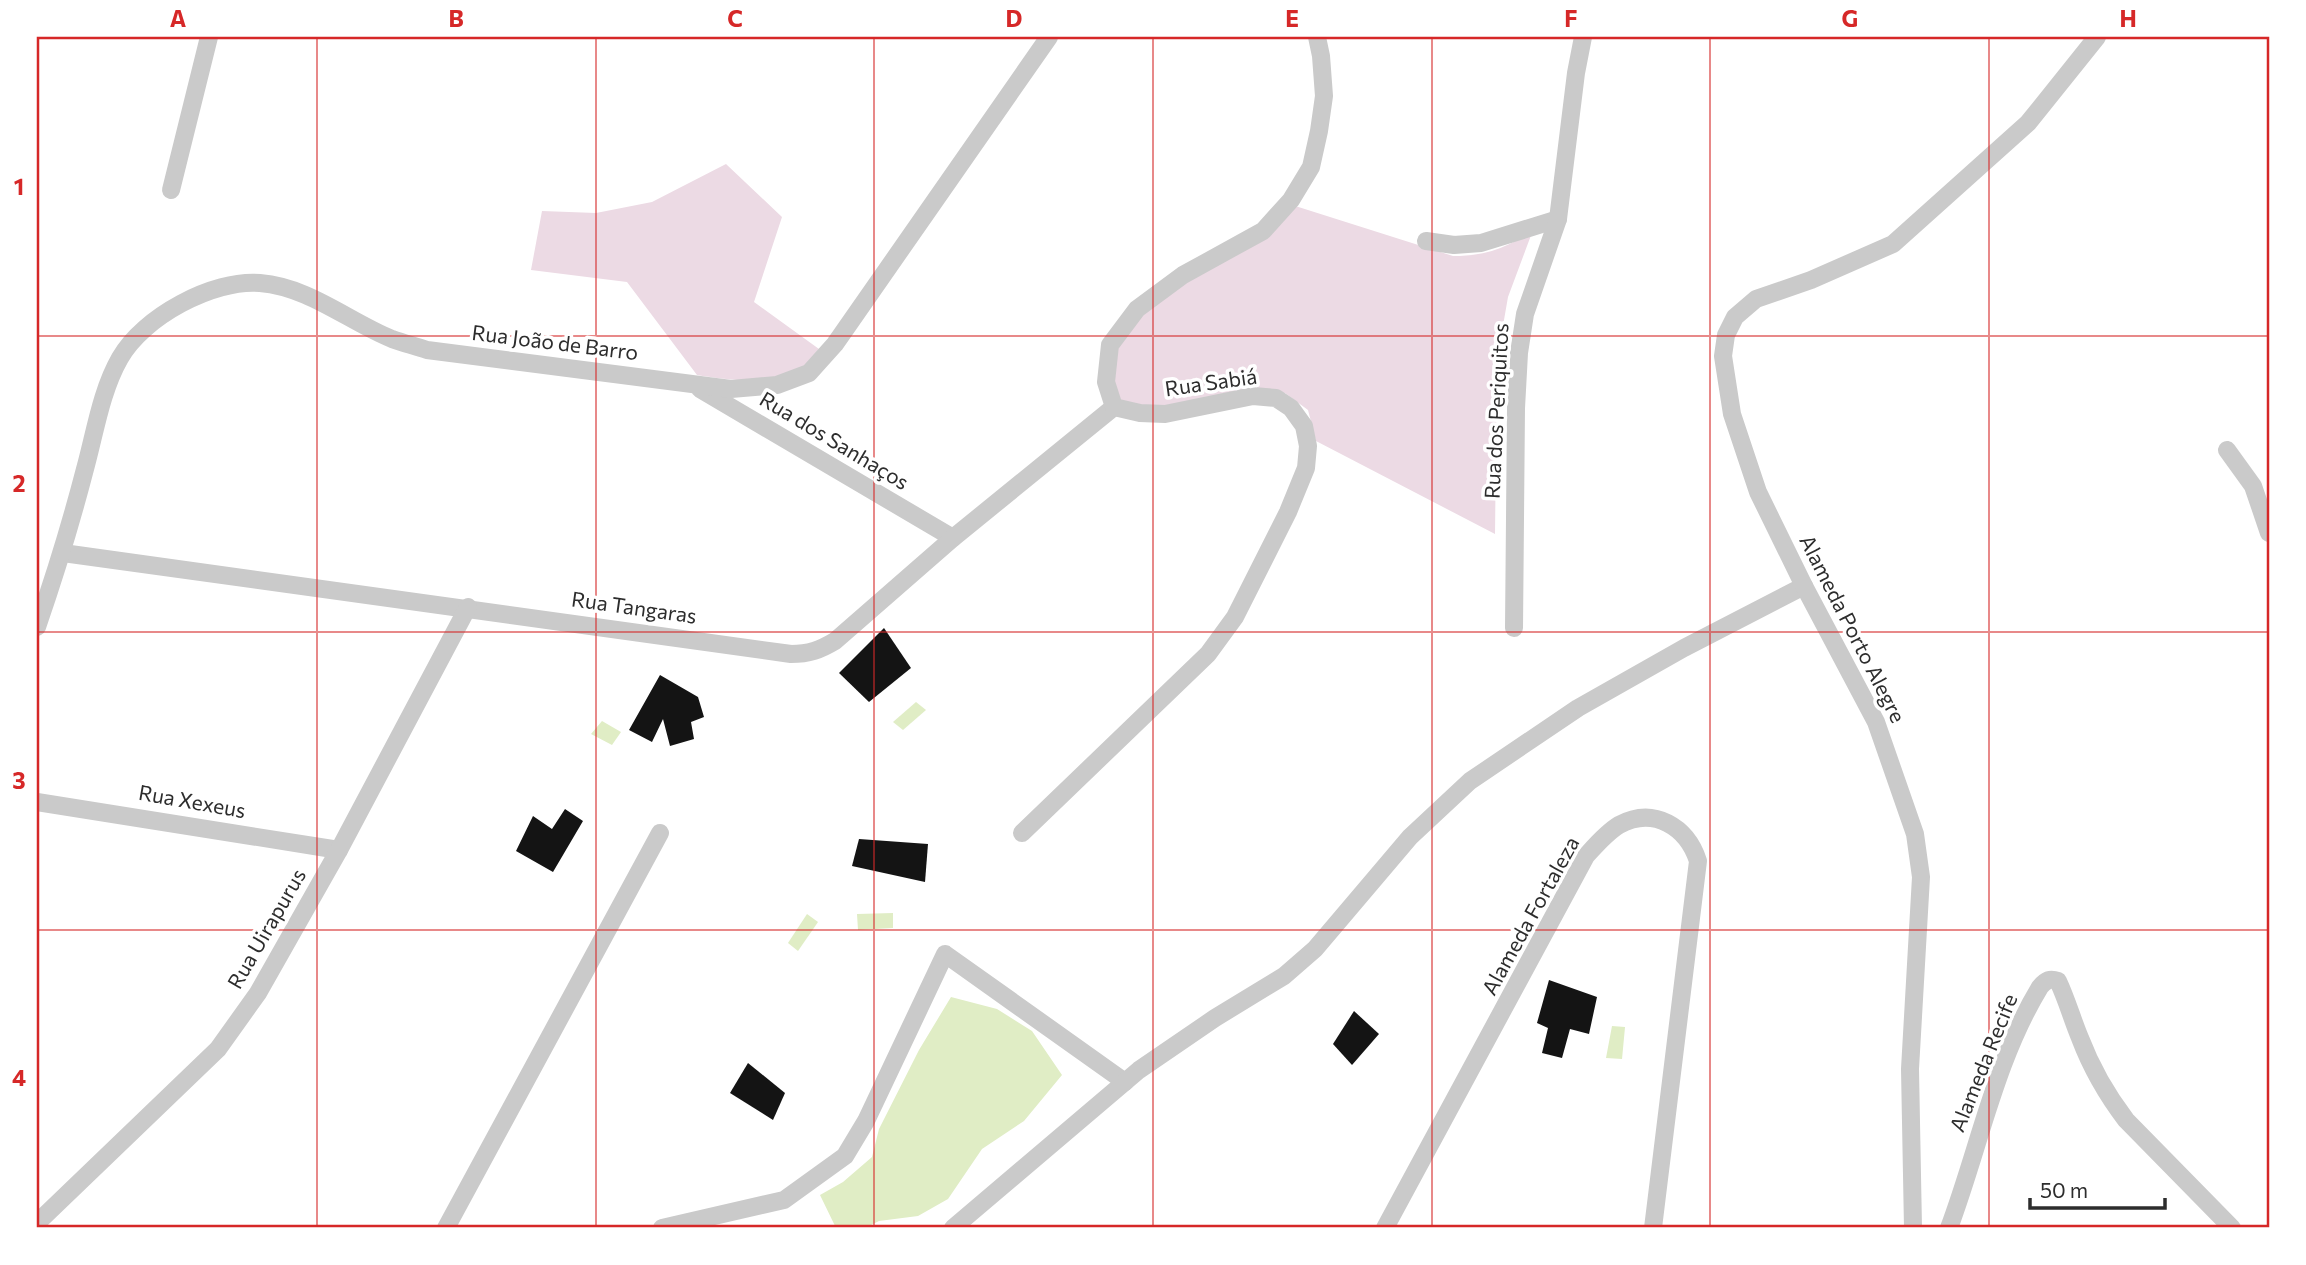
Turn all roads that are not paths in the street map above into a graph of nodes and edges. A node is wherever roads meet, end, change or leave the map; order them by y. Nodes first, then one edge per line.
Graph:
1 (208, 37) edge
2 (1049, 37) edge
3 (1317, 37) edge
4 (1583, 37) edge
5 (2097, 37) edge
6 (171, 190) dead end
7 (1558, 219) junction
8 (1426, 242) dead end
9 (692, 384) junction
10 (1114, 407) junction
11 (2227, 450) dead end
12 (2269, 533) edge
13 (953, 538) junction
14 (63, 552) junction
15 (1804, 586) junction
16 (468, 607) junction
17 (37, 627) edge
18 (1514, 628) dead end
19 (37, 802) edge
20 (660, 832) dead end
21 (1022, 833) dead end
22 (339, 850) junction
23 (1125, 1082) junction
24 (37, 1223) edge
25 (446, 1228) edge
26 (662, 1228) edge
27 (953, 1228) edge
28 (1385, 1228) edge
29 (1653, 1228) edge
30 (1913, 1228) edge
31 (1949, 1228) edge
32 (2232, 1228) edge

1 - 6 street
2 - 9 street, Rua João de Barro
3 - 10 street
4 - 7 street, Rua dos Periquitos
5 - 15 street, Alameda Porto Alegre
7 - 8 street
7 - 18 street, Rua dos Periquitos
9 - 13 street, Rua dos Sanhaços
9 - 14 street, Rua João de Barro
10 - 13 street, Rua Tangaras
10 - 21 street, Rua Sabiá
11 - 12 street
13 - 16 street, Rua Tangaras
14 - 16 street, Rua Tangaras
14 - 17 street, Rua João de Barro
15 - 23 street
15 - 30 street, Alameda Porto Alegre
16 - 22 street, Rua Uirapurus
19 - 22 street, Rua Xexeus
20 - 25 street
22 - 24 street, Rua Uirapurus
23 - 26 street
23 - 27 street
28 - 29 street, Alameda Fortaleza
31 - 32 street, Alameda Recife

